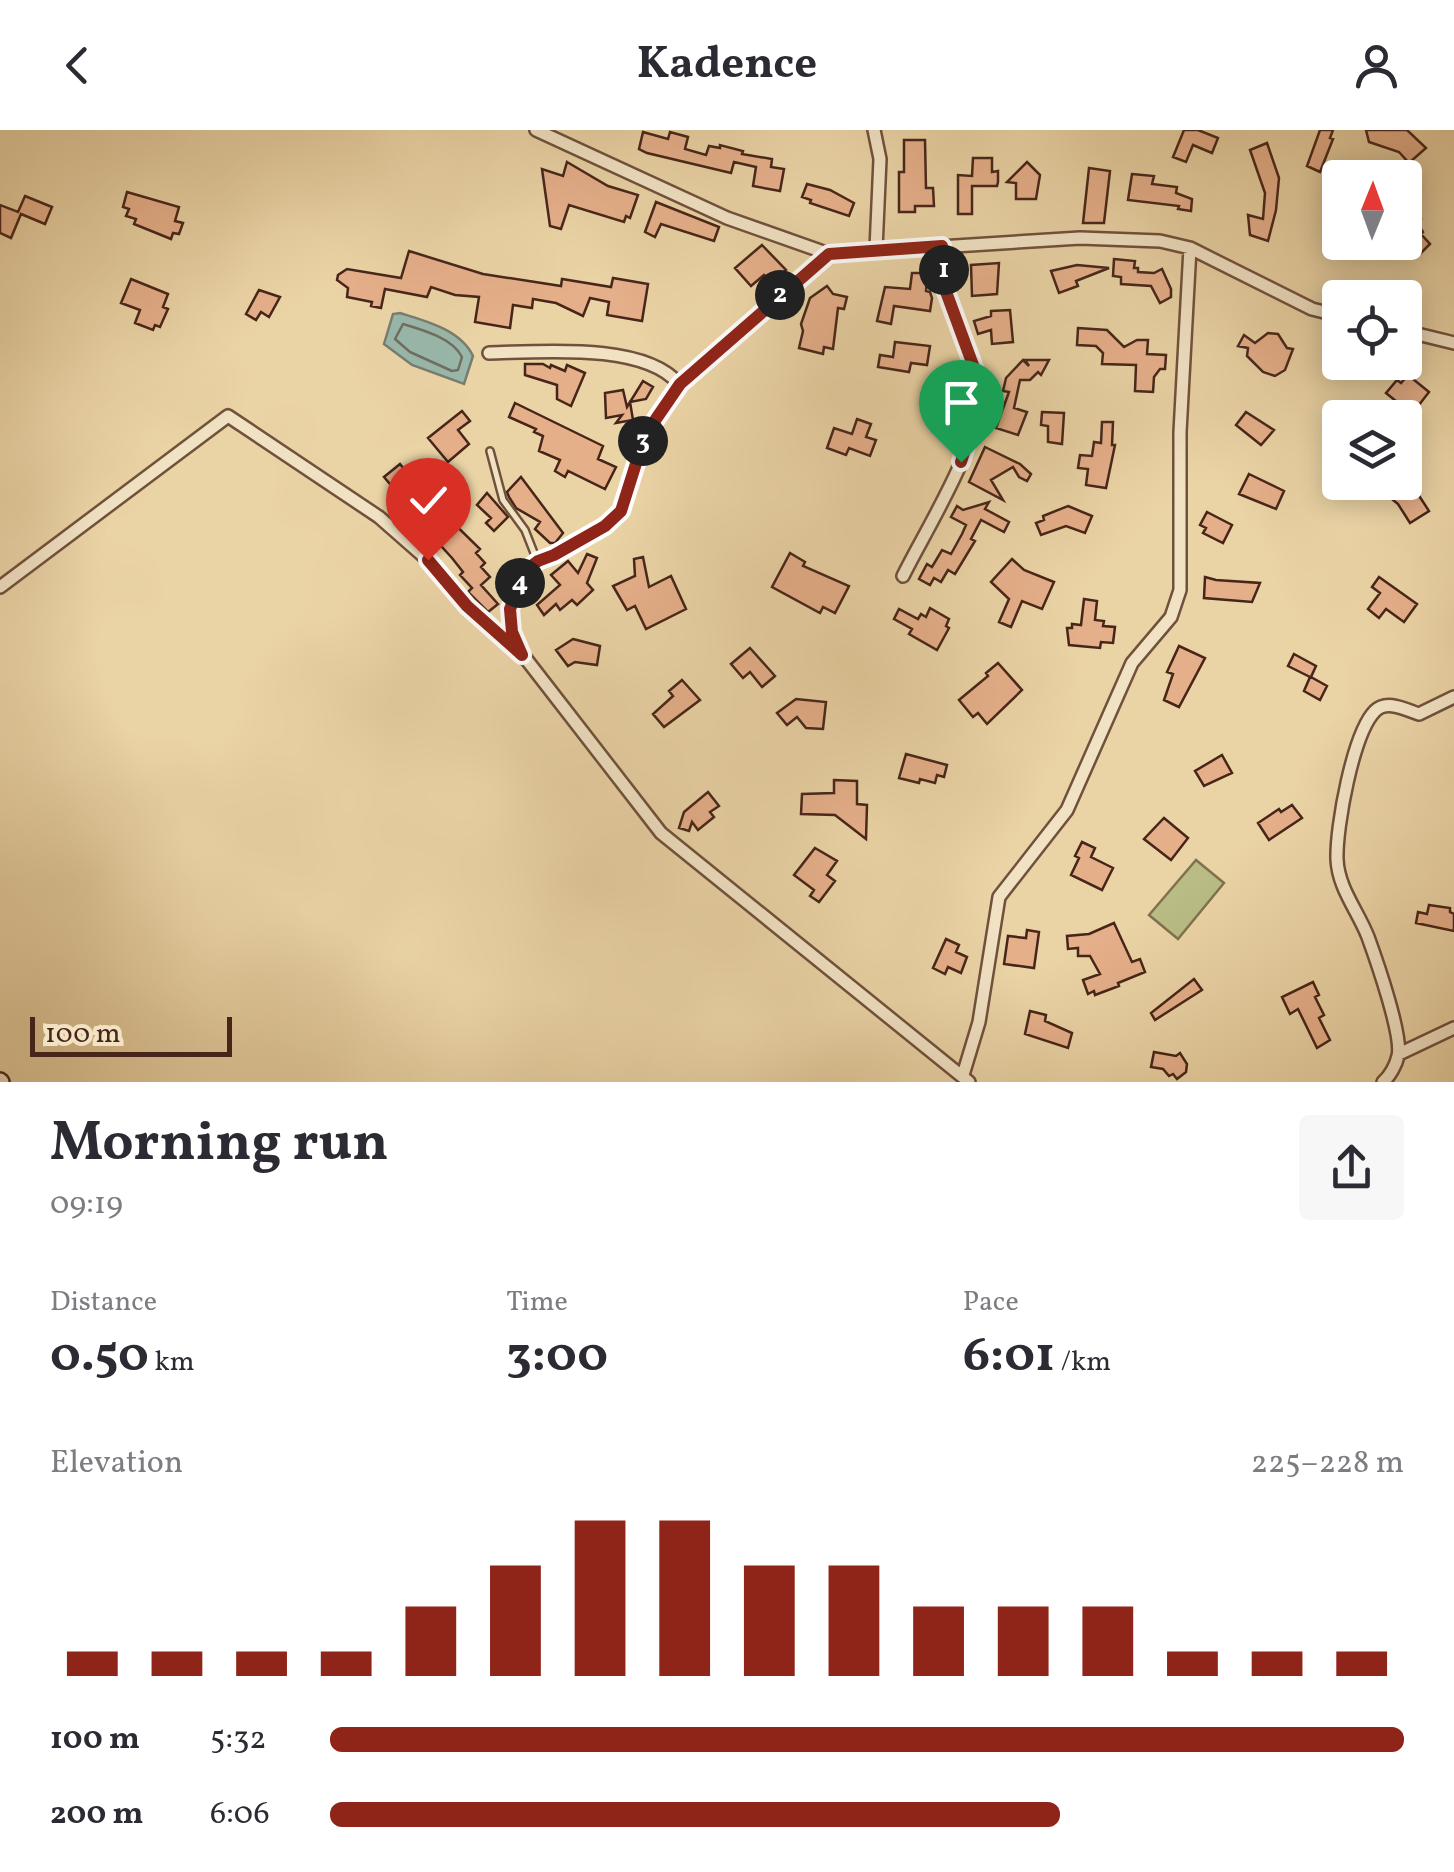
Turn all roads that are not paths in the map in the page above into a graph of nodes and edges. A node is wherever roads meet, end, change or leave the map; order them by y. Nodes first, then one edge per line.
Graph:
1 (536, 130) edge
2 (874, 130) edge
3 (942, 246) junction
4 (1190, 248) junction
5 (876, 249) junction
6 (829, 254) junction
7 (1322, 312) edge
8 (1422, 335) edge
9 (1454, 343) edge
10 (489, 353) dead end
11 (680, 384) junction
12 (490, 450) dead end
13 (538, 561) junction
14 (903, 576) dead end
15 (0, 587) edge
16 (522, 655) junction
17 (1454, 697) edge
18 (1454, 1028) edge
19 (1399, 1054) junction
20 (966, 1078) edge
21 (1383, 1082) edge

1 - 6 street
2 - 5 street
3 - 4 street
3 - 5 street
3 - 14 street
4 - 7 street
4 - 20 street
5 - 6 street
6 - 11 street
8 - 9 street
10 - 11 street
11 - 13 street
12 - 13 lane
13 - 16 street
15 - 16 street
16 - 20 street
17 - 19 street
18 - 19 street
19 - 21 street

